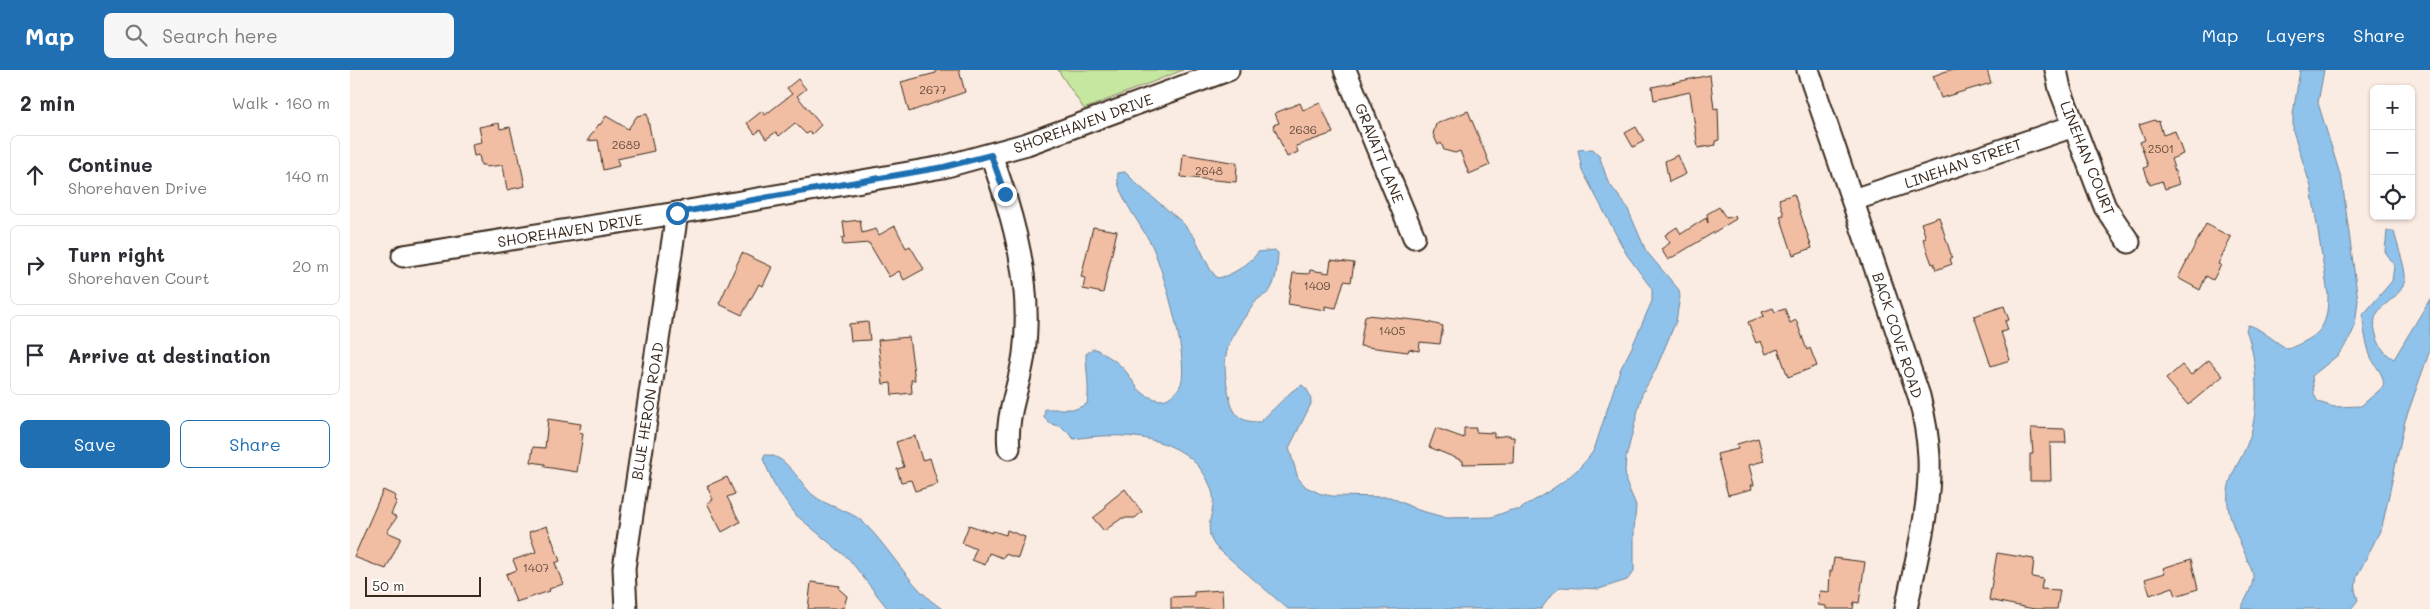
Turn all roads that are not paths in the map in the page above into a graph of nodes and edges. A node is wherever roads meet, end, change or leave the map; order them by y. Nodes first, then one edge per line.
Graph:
1 (1228, 70) edge
2 (1345, 70) edge
3 (1808, 70) edge
4 (2056, 70) edge
5 (2074, 126) junction
6 (991, 155) junction
7 (1853, 200) junction
8 (677, 213) junction
9 (1414, 237) dead end
10 (2129, 242) dead end
11 (403, 256) dead end
12 (1009, 448) dead end
13 (626, 609) edge
14 (1906, 609) edge

1 - 6 street, SHOREHAVEN DRIVE
2 - 9 street, GRAVATT LANE
3 - 7 street, BACK COVE ROAD
4 - 5 street, LINEHAN COURT
5 - 7 street, LINEHAN STREET
5 - 10 street, LINEHAN COURT
6 - 8 street, SHOREHAVEN DRIVE
6 - 12 street
7 - 14 street, BACK COVE ROAD
8 - 11 street, SHOREHAVEN DRIVE
8 - 13 street, BLUE HERON ROAD

